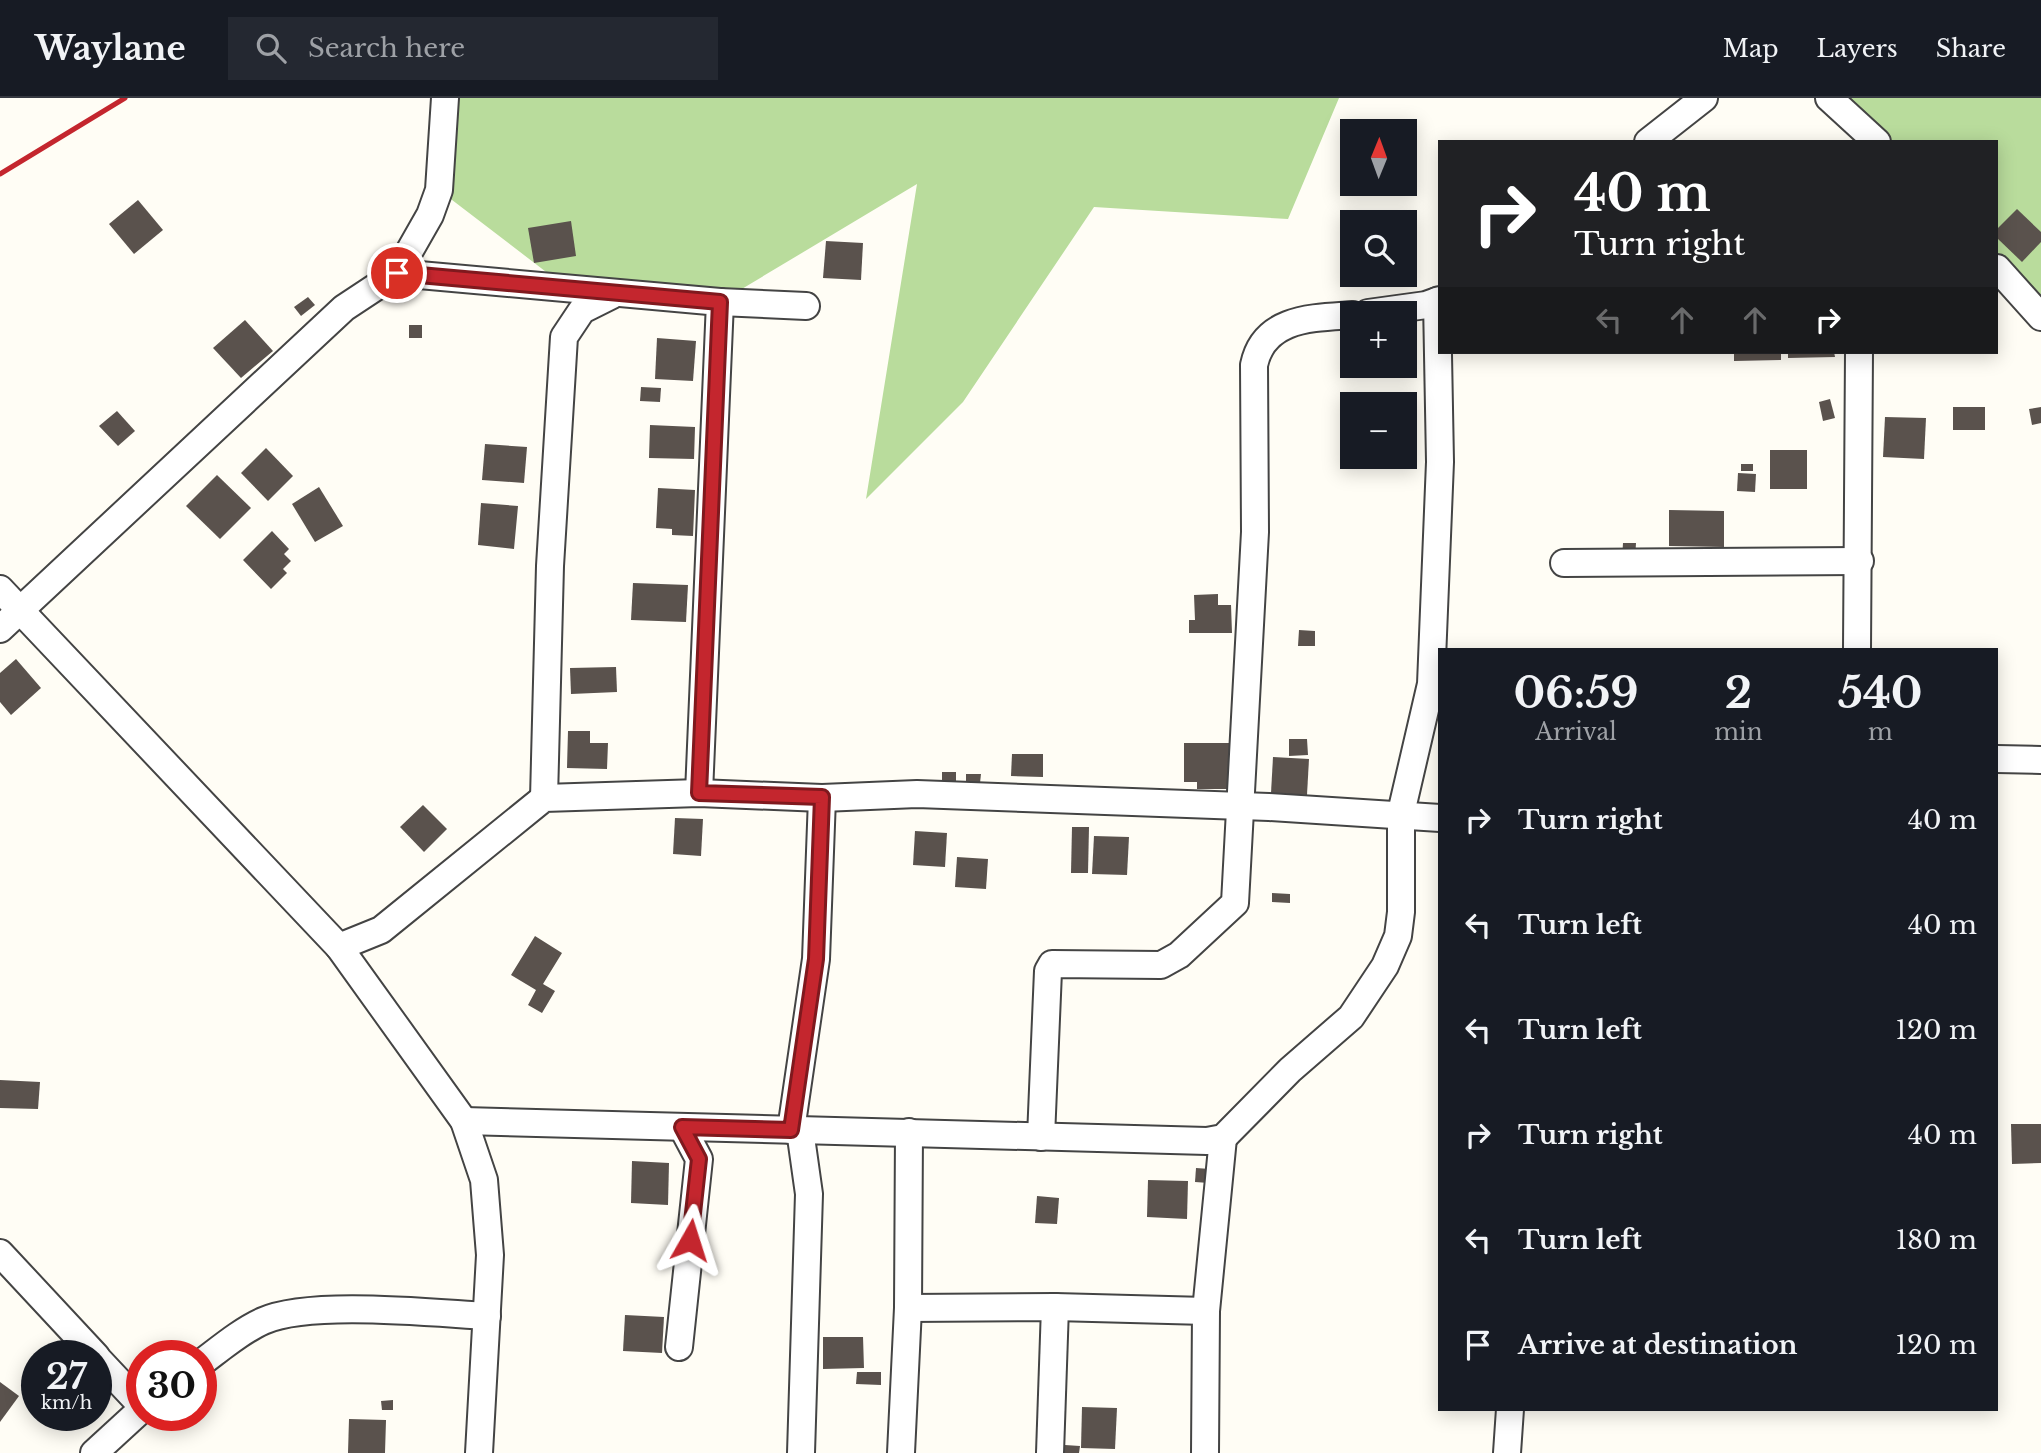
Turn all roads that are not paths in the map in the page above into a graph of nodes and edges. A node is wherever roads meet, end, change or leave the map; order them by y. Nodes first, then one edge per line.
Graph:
1 (445, 98) edge
2 (1704, 98) edge
3 (1829, 98) edge
4 (1651, 140) edge
5 (1875, 140) edge
6 (1998, 269) edge
7 (397, 273) junction
8 (612, 295) junction
9 (1438, 301) edge
10 (720, 302) junction
11 (1417, 305) edge
12 (806, 306) dead end
13 (1340, 316) edge
14 (2041, 317) edge
15 (1439, 354) edge
16 (1859, 354) edge
17 (1860, 561) junction
18 (1564, 563) dead end
19 (0, 589) edge
20 (20, 612) junction
21 (0, 629) edge
22 (1857, 648) edge
23 (1998, 759) edge
24 (2041, 760) edge
25 (699, 793) junction
26 (822, 797) junction
27 (544, 799) junction
28 (1238, 806) junction
29 (1401, 813) junction
30 (1438, 818) edge
31 (339, 947) junction
32 (464, 1121) junction
33 (682, 1127) junction
34 (795, 1130) junction
35 (909, 1132) junction
36 (1041, 1136) junction
37 (1223, 1138) junction
38 (0, 1253) edge
39 (1055, 1307) junction
40 (908, 1308) junction
41 (1206, 1311) junction
42 (487, 1315) junction
43 (80, 1340) edge
44 (679, 1347) dead end
45 (217, 1352) edge
46 (112, 1375) edge
47 (126, 1390) edge
48 (1510, 1411) edge
49 (126, 1423) edge
50 (94, 1453) edge
51 (480, 1453) edge
52 (801, 1453) edge
53 (901, 1453) edge
54 (1050, 1453) edge
55 (1205, 1453) edge
56 (1507, 1453) edge

1 - 7 street
2 - 4 street
3 - 5 street
6 - 14 street
7 - 8 street
7 - 20 street
8 - 10 street
8 - 27 street
9 - 11 street
10 - 12 street
10 - 25 street
13 - 28 street
15 - 29 street
16 - 17 street
17 - 18 street
17 - 22 street
19 - 20 street
20 - 21 street
20 - 31 street
23 - 24 street
25 - 26 street
25 - 27 street
26 - 28 street
26 - 34 street
27 - 31 street
28 - 29 street
28 - 36 street
29 - 30 street
29 - 37 street
31 - 32 street
32 - 33 street
32 - 42 street
33 - 34 street
33 - 44 street
34 - 35 street
34 - 52 street
35 - 36 street
35 - 40 street
36 - 37 street
37 - 41 street
38 - 43 street
39 - 40 street
39 - 41 street
39 - 54 street
40 - 53 street
41 - 55 street
42 - 45 street
42 - 51 street
46 - 47 street
48 - 56 street
49 - 50 street

